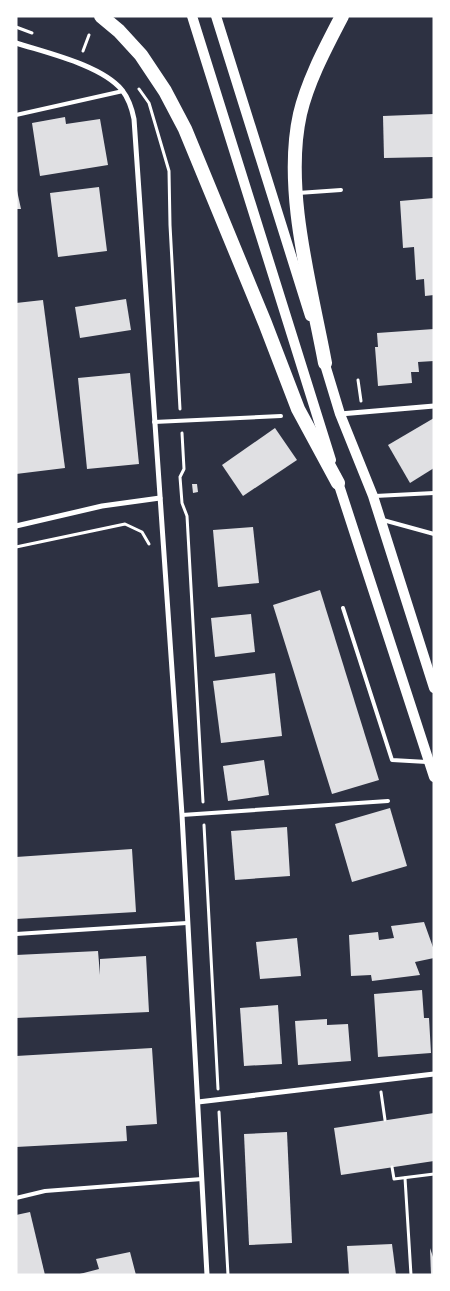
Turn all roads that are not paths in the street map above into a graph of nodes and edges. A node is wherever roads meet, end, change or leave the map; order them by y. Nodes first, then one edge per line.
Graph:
1 (101, 16) edge
2 (192, 16) edge
3 (216, 16) edge
4 (342, 16) edge
5 (16, 43) edge
6 (123, 91) junction
7 (16, 115) edge
8 (341, 190) dead end
9 (296, 193) junction
10 (325, 363) junction
11 (434, 406) edge
12 (340, 414) junction
13 (281, 416) dead end
14 (154, 422) junction
15 (338, 483) junction
16 (434, 493) edge
17 (372, 496) junction
18 (160, 498) junction
19 (379, 519) junction
20 (16, 526) edge
21 (434, 534) edge
22 (343, 608) dead end
23 (434, 688) edge
24 (429, 762) junction
25 (434, 777) edge
26 (388, 801) dead end
27 (182, 816) junction
28 (187, 923) junction
29 (16, 934) edge
30 (434, 1074) edge
31 (198, 1102) junction
32 (202, 1179) junction
33 (16, 1198) edge
34 (208, 1275) edge

1 - 15 highway
2 - 15 main road
3 - 10 main road
4 - 9 highway
5 - 6 street
6 - 7 lane
6 - 14 street
8 - 9 lane
9 - 10 highway
10 - 12 main road
11 - 12 street
12 - 17 main road
13 - 14 lane
14 - 18 street
15 - 24 main road
16 - 17 lane
17 - 19 main road
18 - 20 street
18 - 27 street
19 - 21 lane
19 - 23 main road
22 - 24 lane
24 - 25 main road
26 - 27 lane
27 - 28 street
28 - 29 lane
28 - 31 street
30 - 31 street
31 - 32 street
32 - 33 lane
32 - 34 street

